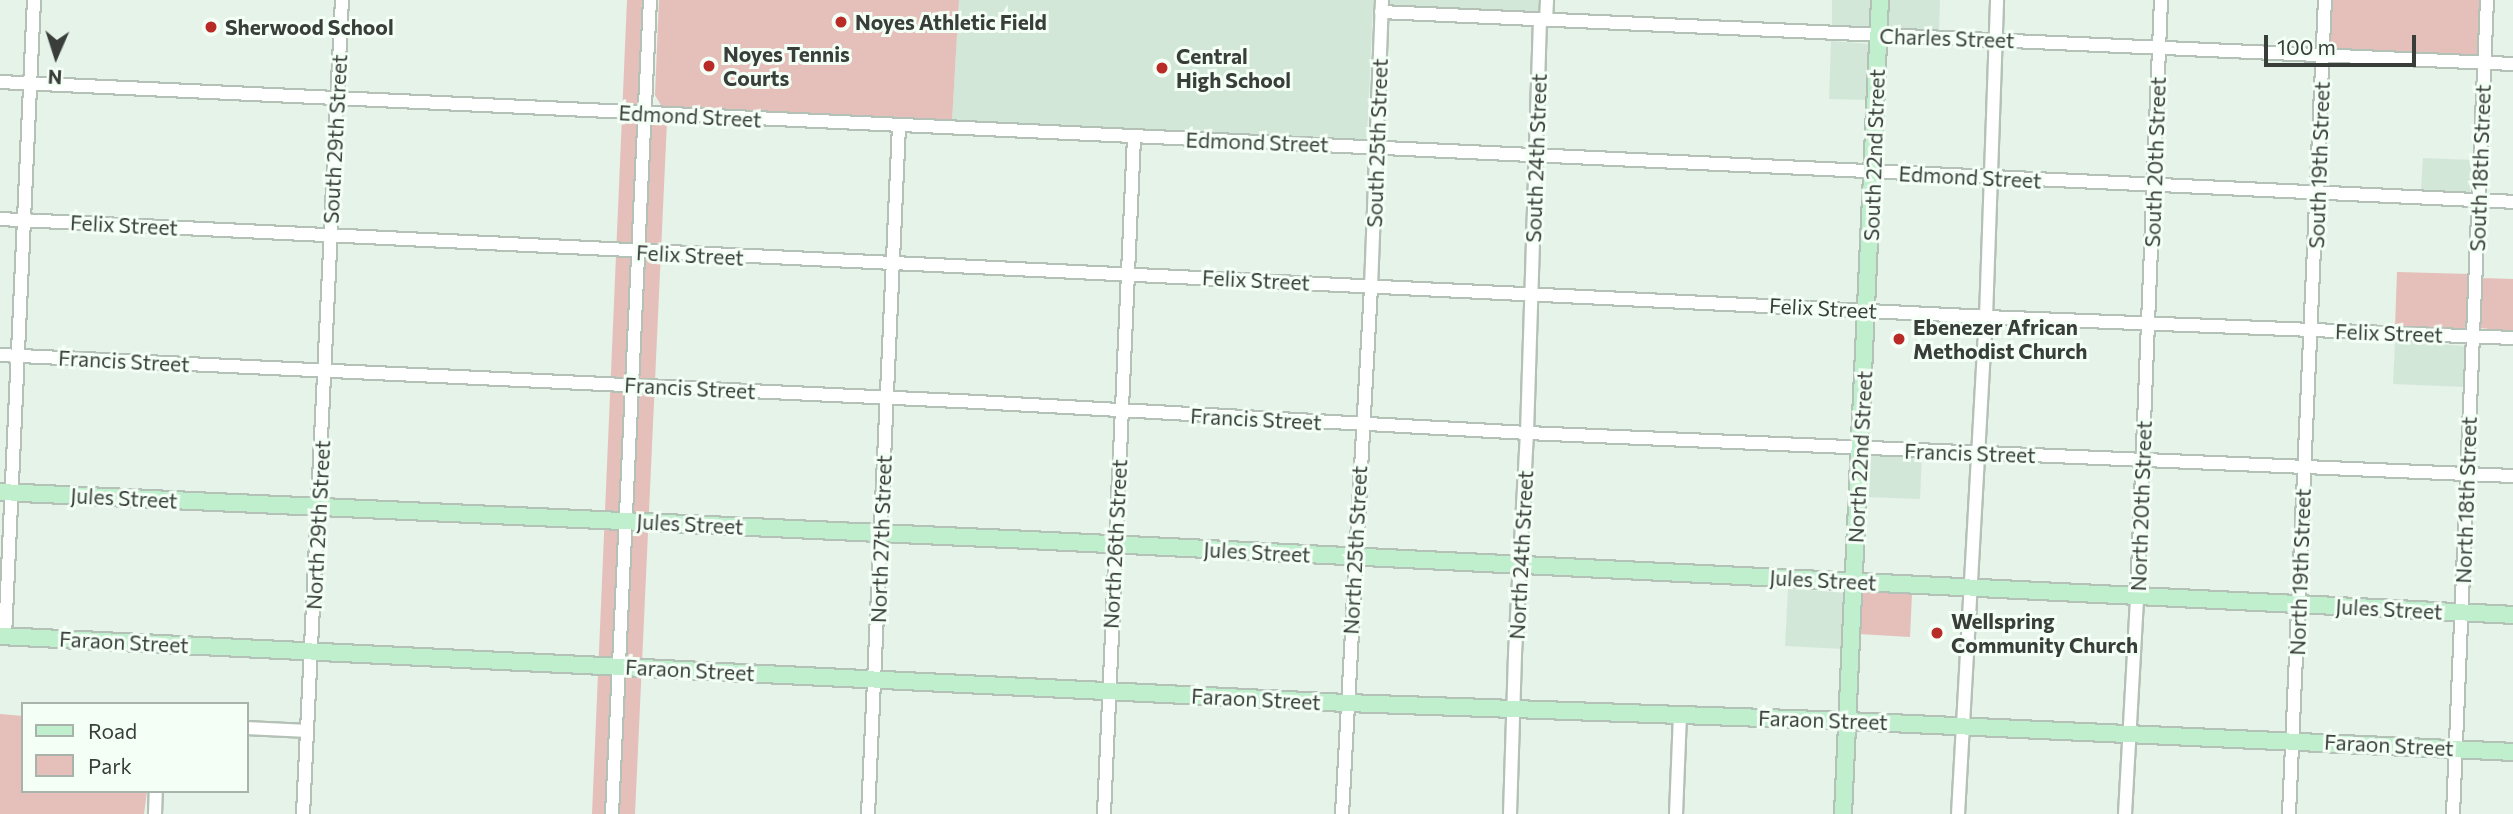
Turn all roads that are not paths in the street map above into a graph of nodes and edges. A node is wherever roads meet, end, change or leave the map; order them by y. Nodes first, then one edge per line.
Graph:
1 (34, 0) edge
2 (342, 0) edge
3 (650, 0) edge
4 (1547, 0) edge
5 (1880, 0) edge
6 (1997, 0) edge
7 (2161, 0) edge
8 (2325, 0) edge
9 (2487, 0) edge
10 (1382, 6) edge
11 (1543, 20) junction
12 (1879, 35) junction
13 (1995, 40) junction
14 (2160, 47) junction
15 (2323, 55) junction
16 (2484, 62) junction
17 (2513, 64) edge
18 (0, 82) edge
19 (30, 83) junction
20 (337, 99) junction
21 (645, 114) junction
22 (899, 127) junction
23 (1134, 137) junction
24 (1377, 147) junction
25 (1536, 156) junction
26 (1873, 173) junction
27 (1991, 178) junction
28 (2154, 185) junction
29 (2318, 192) junction
30 (2478, 201) junction
31 (2513, 202) edge
32 (0, 219) edge
33 (24, 220) junction
34 (329, 236) junction
35 (638, 252) junction
36 (893, 264) junction
37 (1128, 274) junction
38 (1371, 287) junction
39 (1532, 296) junction
40 (1868, 311) junction
41 (1986, 317) junction
42 (2148, 324) junction
43 (2311, 331) junction
44 (2473, 336) junction
45 (2513, 338) edge
46 (0, 355) edge
47 (19, 356) junction
48 (324, 372) junction
49 (632, 385) junction
50 (887, 398) junction
51 (1121, 411) junction
52 (1363, 425) junction
53 (1528, 433) junction
54 (1861, 448) junction
55 (1977, 453) junction
56 (2142, 459) junction
57 (2304, 468) junction
58 (2467, 474) junction
59 (2513, 476) edge
60 (6, 493) edge
61 (320, 507) junction
62 (625, 521) junction
63 (882, 533) junction
64 (1115, 544) junction
65 (1354, 557) junction
66 (1520, 566) junction
67 (1853, 581) junction
68 (1970, 586) junction
69 (2137, 597) junction
70 (2298, 605) junction
71 (2462, 612) junction
72 (2513, 615) edge
73 (3, 636) edge
74 (312, 652) junction
75 (619, 666) junction
76 (876, 680) junction
77 (1108, 692) junction
78 (1347, 703) junction
79 (1513, 710) junction
80 (1680, 715) junction
81 (1847, 721) junction
82 (1963, 726) junction
83 (248, 728) edge
84 (307, 731) junction
85 (2130, 734) junction
86 (2292, 741) junction
87 (2456, 748) junction
88 (2513, 752) edge
89 (156, 793) edge
90 (155, 814) edge
91 (303, 814) edge
92 (612, 814) edge
93 (868, 814) edge
94 (1104, 814) edge
95 (1342, 814) edge
96 (1510, 814) edge
97 (1676, 814) edge
98 (1843, 814) edge
99 (1958, 814) edge
100 (2125, 814) edge
101 (2289, 814) edge
102 (2453, 814) edge

1 - 19 street
2 - 20 street, South 29th Street
3 - 21 street
4 - 11 street, South 24th Street
5 - 12 main road, South 22nd Street
6 - 13 street
7 - 14 street, South 20th Street
8 - 15 street, South 19th Street
9 - 16 street, South 18th Street
10 - 11 street, Charles Street
10 - 24 street, South 25th Street
11 - 12 street, Charles Street
11 - 25 street, South 24th Street
12 - 13 street, Charles Street
12 - 26 main road, South 22nd Street
13 - 14 street, Charles Street
13 - 27 street
14 - 15 street, Charles Street
14 - 28 street, South 20th Street
15 - 16 street, Charles Street
15 - 29 street, South 19th Street
16 - 17 street, Charles Street
16 - 30 street, South 18th Street
18 - 19 street, Edmond Street
19 - 20 street, Edmond Street
19 - 33 street
20 - 21 street, Edmond Street
20 - 34 street, South 29th Street
21 - 22 street, Edmond Street
21 - 35 street
22 - 23 street, Edmond Street
22 - 36 street, North 27th Street
23 - 24 street, Edmond Street
23 - 37 street, North 26th Street
24 - 25 street, Edmond Street
24 - 38 street, South 25th Street
25 - 26 street, Edmond Street
25 - 39 street, South 24th Street
26 - 27 street, Edmond Street
26 - 40 main road, South 22nd Street
27 - 28 street, Edmond Street
27 - 41 street
28 - 29 street, Edmond Street
28 - 42 street, South 20th Street
29 - 30 street, Edmond Street
29 - 43 street, South 19th Street
30 - 31 street, Edmond Street
30 - 44 street, South 18th Street
32 - 33 street, Felix Street
33 - 34 street, Felix Street
33 - 47 street
34 - 35 street, Felix Street
34 - 48 street, North 29th Street
35 - 36 street, Felix Street
35 - 49 street
36 - 37 street, Felix Street
36 - 50 street, North 27th Street
37 - 38 street, Felix Street
37 - 51 street, North 26th Street
38 - 39 street, Felix Street
38 - 52 street, North 25th Street
39 - 40 street, Felix Street
39 - 53 street, North 24th Street
40 - 41 street, Felix Street
40 - 54 main road, North 22nd Street
41 - 42 street, Felix Street
41 - 55 street
42 - 43 street, Felix Street
42 - 56 street, North 20th Street
43 - 44 street, Felix Street
43 - 57 street, North 19th Street
44 - 45 street, Felix Street
44 - 58 street, North 18th Street
46 - 47 street, Francis Street
47 - 48 street, Francis Street
47 - 60 street
48 - 49 street, Francis Street
48 - 61 street, North 29th Street
49 - 50 street, Francis Street
49 - 62 street
50 - 51 street, Francis Street
50 - 63 street, North 27th Street
51 - 52 street, Francis Street
51 - 64 street, North 26th Street
52 - 53 street, Francis Street
52 - 65 street, North 25th Street
53 - 54 street, Francis Street
53 - 66 street, North 24th Street
54 - 55 street, Francis Street
54 - 67 main road, North 22nd Street
55 - 56 street, Francis Street
55 - 68 street
56 - 57 street, Francis Street
56 - 69 street, North 20th Street
57 - 58 street, Francis Street
57 - 70 street, North 19th Street
58 - 59 street, Francis Street
58 - 71 street, North 18th Street
60 - 61 main road, Jules Street
60 - 73 street
61 - 62 main road, Jules Street
61 - 74 street, North 29th Street
62 - 63 main road, Jules Street
62 - 75 street
63 - 64 main road, Jules Street
63 - 76 street, North 27th Street
64 - 65 main road, Jules Street
64 - 77 street, North 26th Street
65 - 66 main road, Jules Street
65 - 78 street, North 25th Street
66 - 67 main road, Jules Street
66 - 79 street, North 24th Street
67 - 68 main road, Jules Street
67 - 81 main road, North 22nd Street
68 - 69 main road, Jules Street
68 - 82 street
69 - 70 main road, Jules Street
69 - 85 street, North 20th Street
70 - 71 main road, Jules Street
70 - 86 street, North 19th Street
71 - 72 main road, Jules Street
71 - 87 street, North 18th Street
73 - 74 main road, Faraon Street
74 - 75 main road, Faraon Street
74 - 84 street, North 29th Street
75 - 76 main road, Faraon Street
75 - 92 street
76 - 77 main road, Faraon Street
76 - 93 street, North 27th Street
77 - 78 main road, Faraon Street
77 - 94 street, North 26th Street
78 - 79 main road, Faraon Street
78 - 95 street, North 25th Street
79 - 80 main road, Faraon Street
79 - 96 street, North 24th Street
80 - 81 main road, Faraon Street
80 - 97 street
81 - 82 main road, Faraon Street
81 - 98 main road, North 22nd Street
82 - 85 main road, Faraon Street
82 - 99 street
83 - 84 street
84 - 91 street, North 29th Street
85 - 86 main road, Faraon Street
85 - 100 street, North 20th Street
86 - 87 main road, Faraon Street
86 - 101 street, North 19th Street
87 - 88 main road, Faraon Street
87 - 102 street, North 18th Street
89 - 90 street

